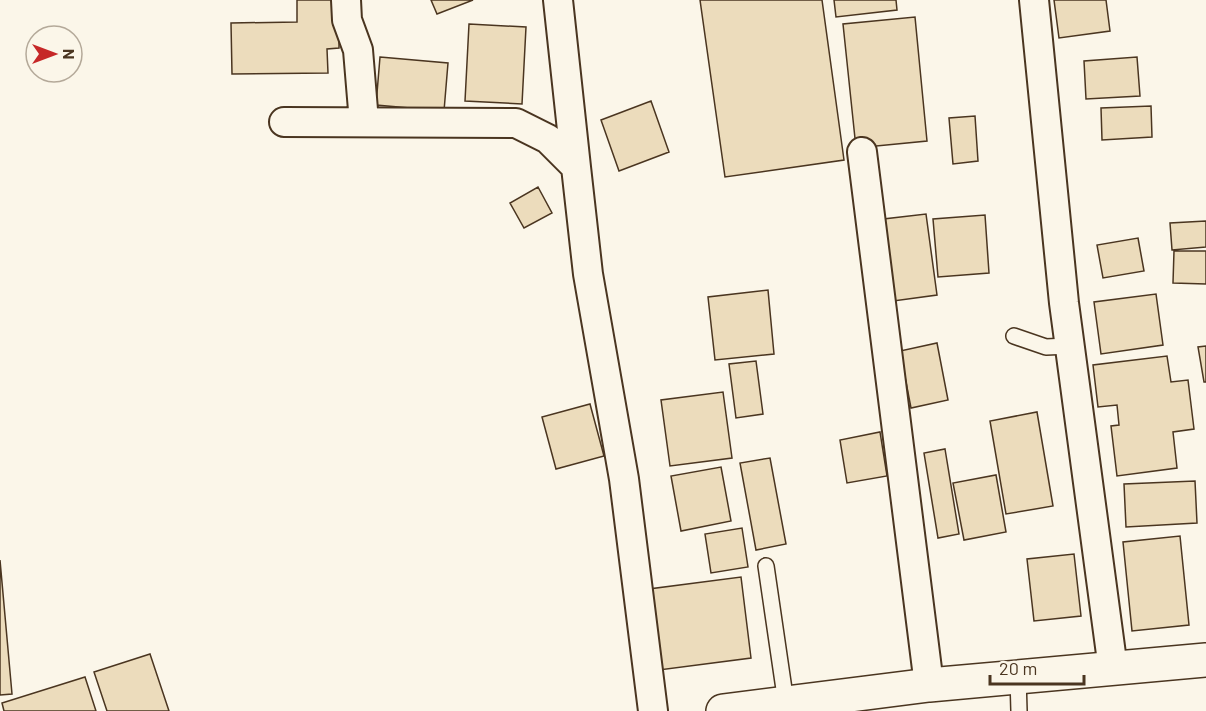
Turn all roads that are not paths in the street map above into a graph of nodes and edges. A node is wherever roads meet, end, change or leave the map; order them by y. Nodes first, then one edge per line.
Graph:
1 (346, 0) edge
2 (558, 0) edge
3 (1034, 0) edge
4 (284, 122) dead end
5 (364, 122) junction
6 (862, 152) dead end
7 (576, 167) junction
8 (1014, 336) dead end
9 (1070, 346) junction
10 (766, 566) dead end
11 (1206, 660) edge
12 (1113, 669) junction
13 (1018, 677) junction
14 (929, 685) junction
15 (786, 703) junction
16 (653, 711) edge
17 (723, 711) edge
18 (1019, 711) edge

1 - 5 street
2 - 7 street
3 - 9 street
4 - 5 street
5 - 7 street
6 - 14 street
7 - 16 street
8 - 9 lane
9 - 12 street
10 - 15 lane
11 - 12 street
12 - 13 street
13 - 14 street
13 - 18 lane
14 - 15 street
15 - 17 street

